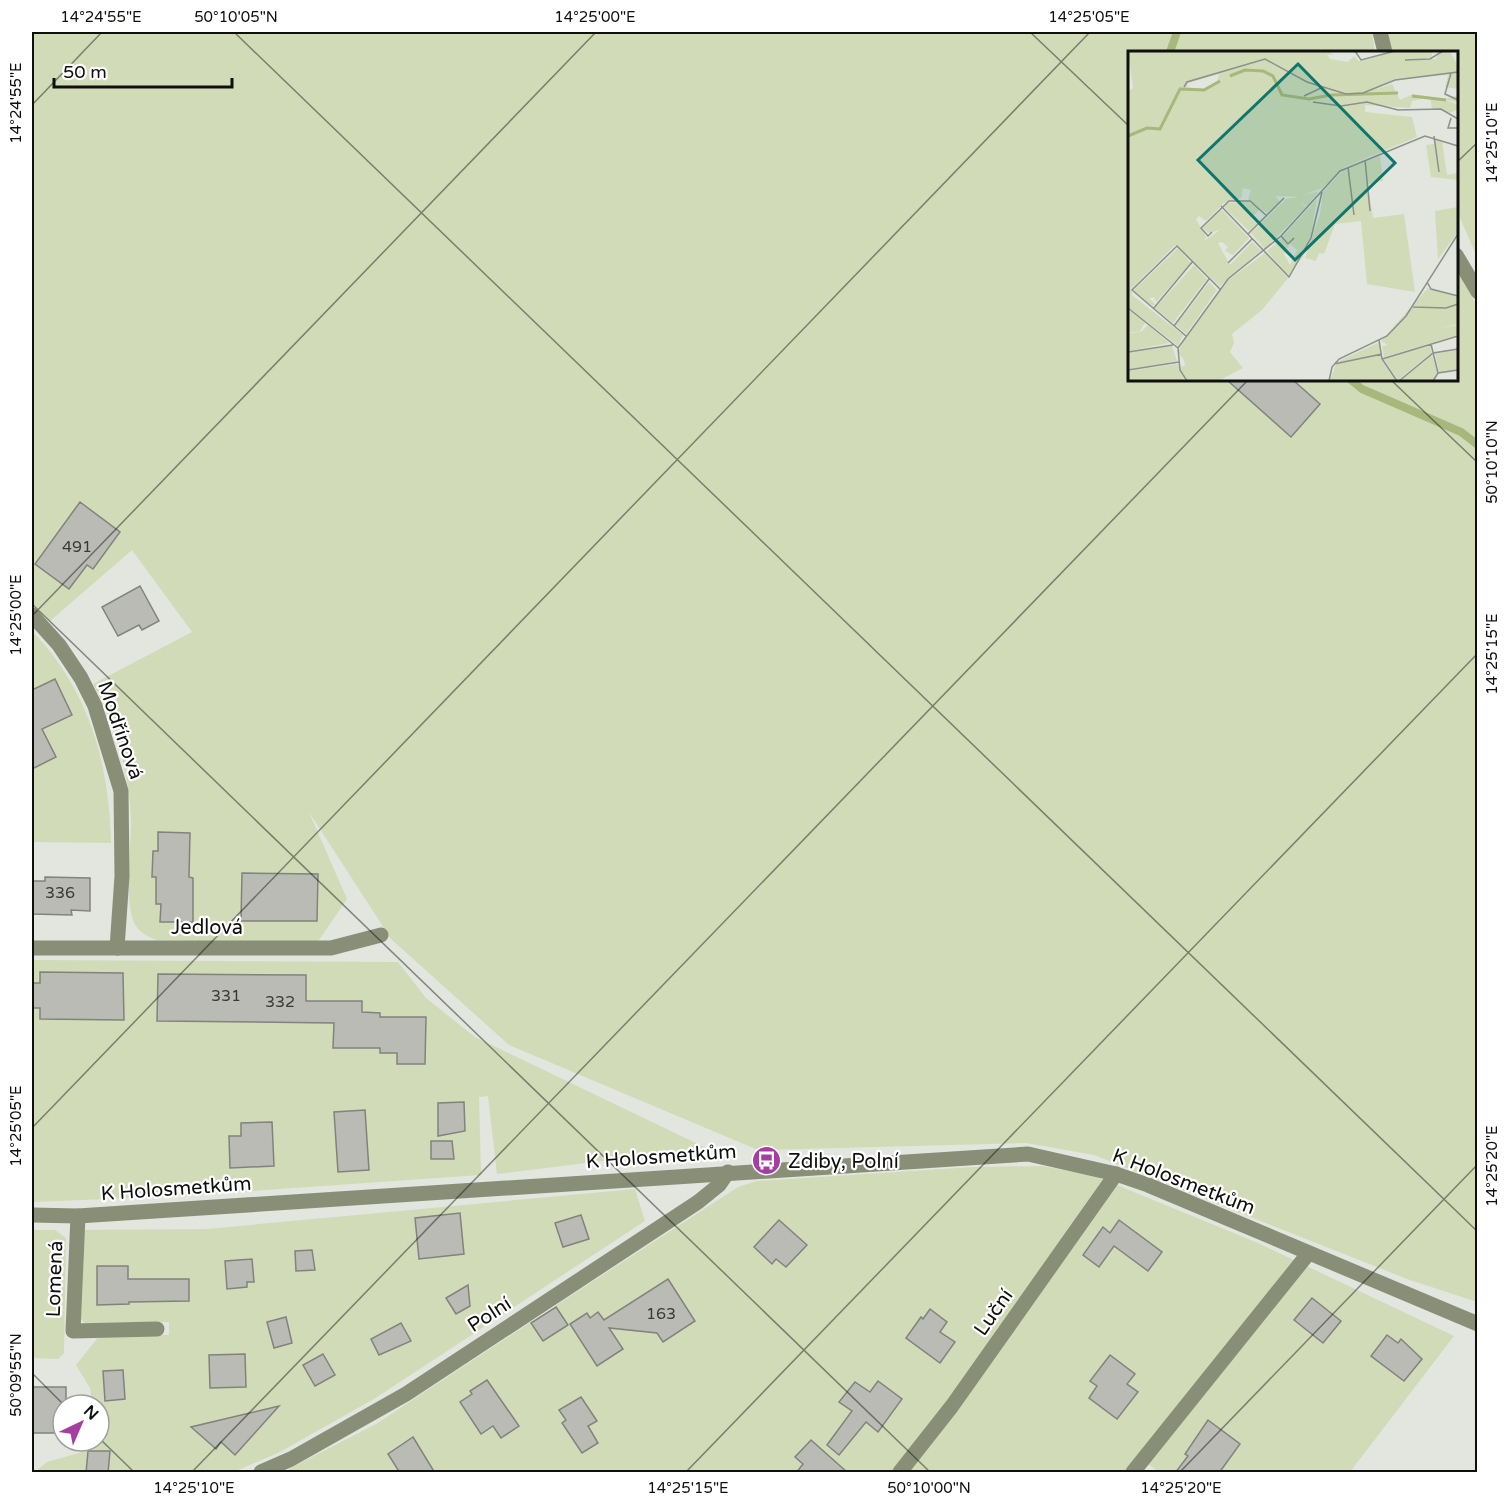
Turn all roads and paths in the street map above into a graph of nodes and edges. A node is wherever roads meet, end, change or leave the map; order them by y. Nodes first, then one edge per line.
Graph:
1 (1380, 32) edge
2 (1385, 51) edge
3 (1458, 258) edge
4 (1478, 292) edge
5 (32, 615) edge
6 (381, 935) dead end
7 (32, 948) edge
8 (117, 948) junction
9 (728, 1172) junction
10 (1116, 1174) junction
11 (32, 1215) edge
12 (78, 1216) junction
13 (1308, 1254) junction
14 (1478, 1324) edge
15 (157, 1329) dead end
16 (261, 1473) edge
17 (900, 1473) edge
18 (1133, 1473) edge

1 - 2 street
3 - 4 street
5 - 8 street, Modřínová
6 - 8 street, Jedlová
7 - 8 street, Jedlová
9 - 10 street, K Holosmetkům
9 - 12 street, K Holosmetkům
9 - 16 street, Polní
10 - 13 street, K Holosmetkům
10 - 17 street, Luční
11 - 12 street, K Holosmetkům
12 - 15 street, Lomená
13 - 14 street, K Holosmetkům
13 - 18 street

